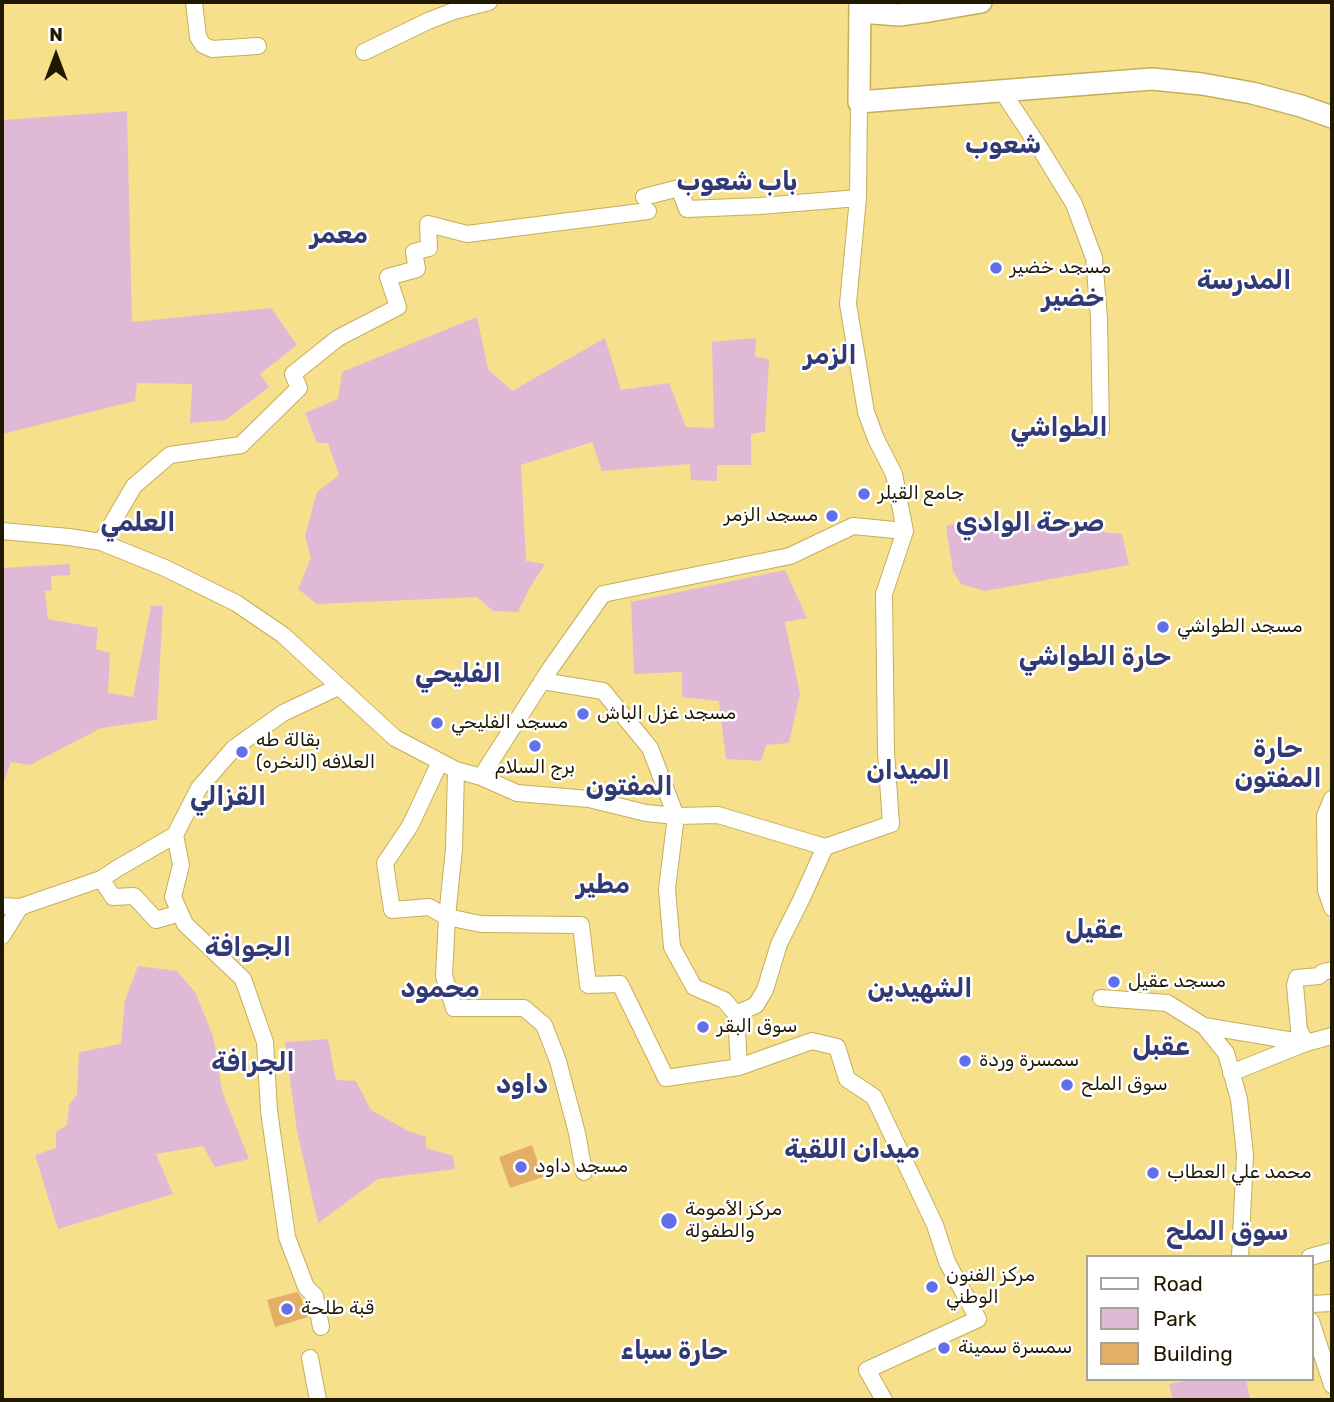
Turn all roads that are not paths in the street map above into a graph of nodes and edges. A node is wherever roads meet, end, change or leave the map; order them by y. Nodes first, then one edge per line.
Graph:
1 (194, 2) edge
2 (489, 2) edge
3 (981, 2) edge
4 (860, 7) edge
5 (258, 46) dead end
6 (364, 52) dead end
7 (1002, 91) junction
8 (859, 103) junction
9 (1332, 117) edge
10 (858, 198) junction
11 (1101, 430) dead end
12 (2, 531) edge
13 (905, 531) junction
14 (101, 542) junction
15 (541, 681) junction
16 (338, 687) junction
17 (440, 762) junction
18 (456, 770) junction
19 (481, 778) junction
20 (1332, 799) edge
21 (676, 816) junction
22 (175, 835) junction
23 (825, 847) junction
24 (102, 879) junction
25 (2, 906) edge
26 (20, 907) junction
27 (1332, 908) edge
28 (180, 913) junction
29 (447, 917) junction
30 (2, 936) edge
31 (1332, 970) edge
32 (1101, 998) dead end
33 (736, 1014) junction
34 (1204, 1026) junction
35 (1332, 1036) edge
36 (1306, 1043) junction
37 (739, 1067) junction
38 (1231, 1073) junction
39 (584, 1172) dead end
40 (1332, 1251) edge
41 (1240, 1255) edge
42 (1313, 1256) edge
43 (1332, 1303) edge
44 (1313, 1304) edge
45 (321, 1327) dead end
46 (1313, 1327) edge
47 (310, 1358) dead end
48 (1332, 1385) edge
49 (882, 1396) edge
50 (318, 1400) edge

1 - 5 street
2 - 6 street
3 - 4 street
4 - 8 street
7 - 8 street
7 - 9 street
7 - 11 street
8 - 10 street
10 - 13 street
10 - 14 street
12 - 14 street
13 - 15 street
13 - 23 street
14 - 16 street
15 - 19 street
15 - 21 street
16 - 17 street
16 - 22 street
17 - 18 street
17 - 29 street
18 - 19 street
18 - 29 street
19 - 21 street
20 - 27 street
21 - 23 street
21 - 33 street
22 - 24 street
22 - 28 street
23 - 33 street
24 - 26 street
24 - 28 street
25 - 26 street
26 - 30 street
28 - 45 street
29 - 37 street
29 - 39 street
31 - 36 street
32 - 34 street
33 - 37 street
34 - 36 street
34 - 38 street
35 - 36 street
36 - 38 street
37 - 49 street
38 - 41 street
40 - 42 street
43 - 44 street
46 - 48 street
47 - 50 street

